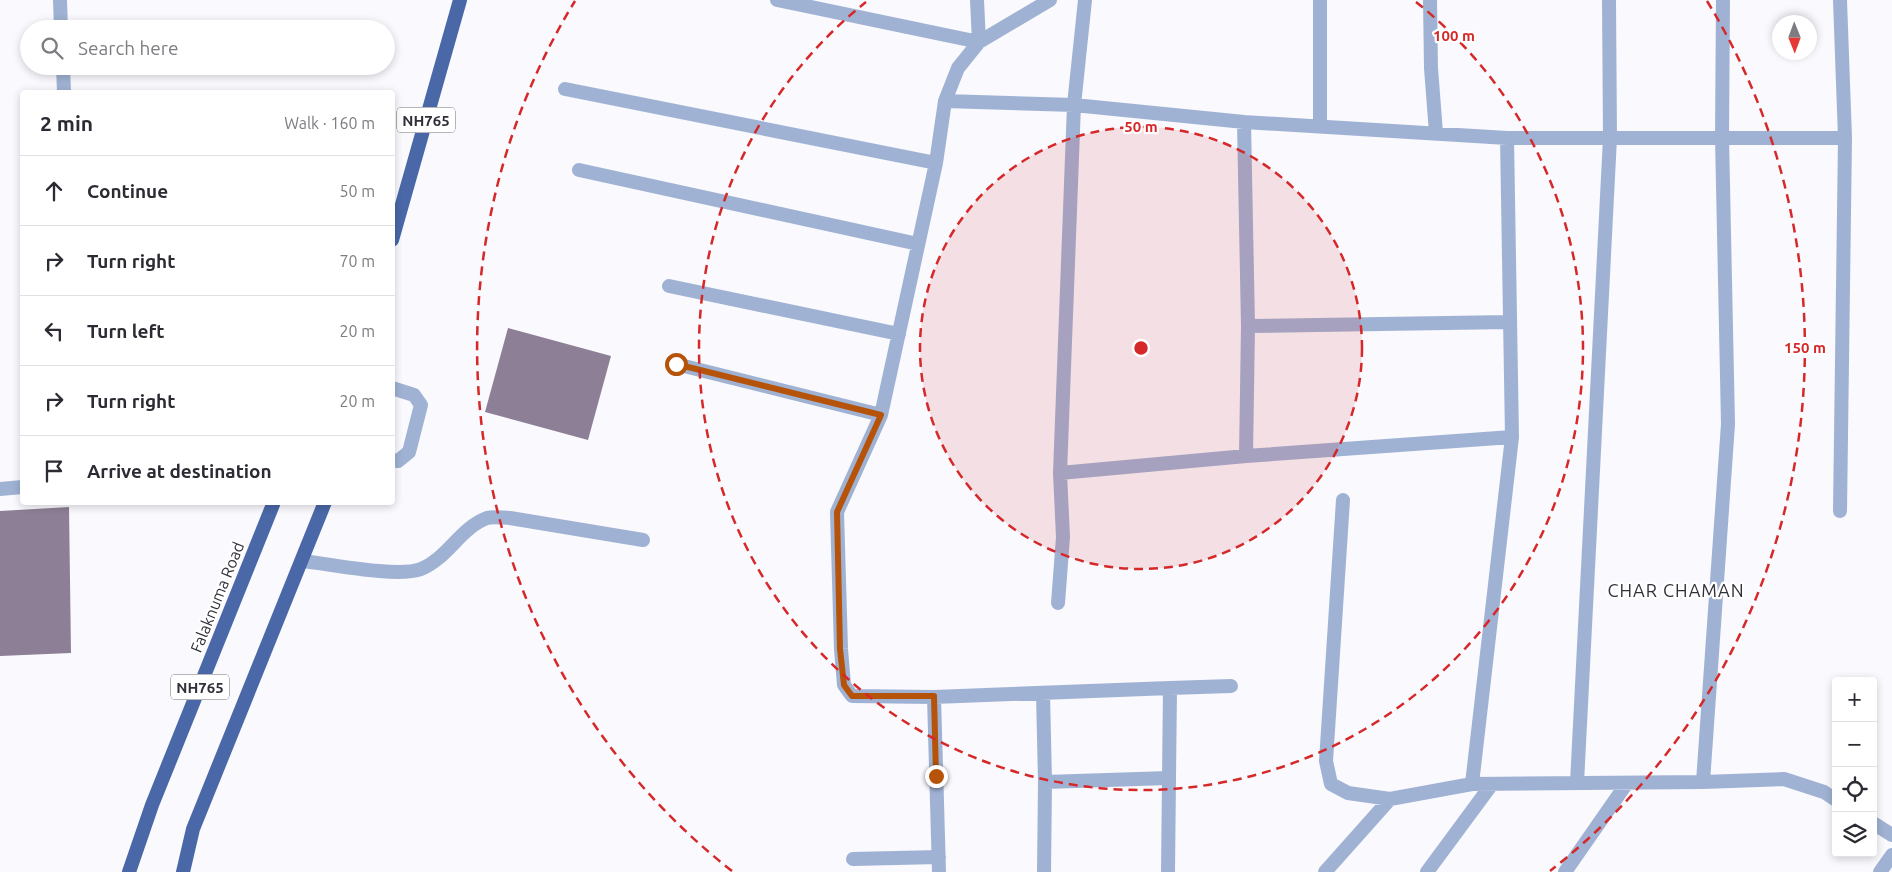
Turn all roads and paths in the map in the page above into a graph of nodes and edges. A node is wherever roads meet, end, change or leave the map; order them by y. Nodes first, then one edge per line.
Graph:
1 (60, 0) edge
2 (460, 0) edge
3 (777, 0) edge
4 (977, 0) edge
5 (1050, 0) edge
6 (1085, 0) edge
7 (1320, 0) edge
8 (1430, 0) edge
9 (1609, 0) edge
10 (1723, 0) edge
11 (1840, 0) edge
12 (817, 4) edge
13 (61, 20) edge
14 (978, 42) junction
15 (63, 75) edge
16 (565, 89) dead end
17 (64, 90) edge
18 (945, 101) junction
19 (1074, 106) junction
20 (1244, 122) junction
21 (1320, 126) junction
22 (1436, 133) junction
23 (1722, 137) junction
24 (1507, 138) junction
25 (1610, 138) junction
26 (1845, 138) junction
27 (936, 163) junction
28 (579, 170) dead end
29 (395, 229) edge
30 (918, 244) junction
31 (669, 286) dead end
32 (1510, 322) junction
33 (1248, 326) junction
34 (899, 334) junction
35 (676, 364) dead end
36 (395, 389) edge
37 (881, 415) junction
38 (1512, 437) junction
39 (1246, 456) junction
40 (395, 460) edge
41 (1060, 474) junction
42 (20, 487) edge
43 (0, 489) edge
44 (1343, 500) dead end
45 (273, 505) edge
46 (324, 505) edge
47 (1840, 511) dead end
48 (642, 540) dead end
49 (303, 561) junction
50 (1058, 603) dead end
51 (1231, 686) dead end
52 (1170, 688) junction
53 (1043, 693) junction
54 (934, 696) junction
55 (1169, 778) junction
56 (1045, 782) junction
57 (1703, 782) junction
58 (1576, 783) junction
59 (1627, 783) junction
60 (1472, 784) junction
61 (1492, 784) junction
62 (1832, 797) edge
63 (1390, 799) junction
64 (1877, 826) edge
65 (1892, 835) edge
66 (1892, 855) edge
67 (939, 856) junction
68 (853, 858) dead end
69 (129, 872) edge
70 (184, 872) edge
71 (939, 872) edge
72 (1044, 872) edge
73 (1168, 872) edge
74 (1325, 872) edge
75 (1427, 872) edge
76 (1565, 872) edge
77 (1880, 872) edge

1 - 13 street
2 - 29 highway, NH765
3 - 12 street
4 - 14 street
5 - 14 street
6 - 19 street
7 - 21 street
8 - 22 street
9 - 25 street
10 - 23 street
11 - 26 street
12 - 14 street
14 - 18 street
15 - 17 street
16 - 27 street
18 - 19 street
18 - 27 street
19 - 20 street
19 - 41 street
20 - 21 street
20 - 33 street
21 - 22 street
22 - 24 street
23 - 25 street
23 - 26 street
23 - 57 street
24 - 25 street
24 - 32 street
25 - 58 street
26 - 47 street
27 - 30 street
28 - 30 street
30 - 34 street
31 - 34 street
32 - 33 street
32 - 38 street
33 - 39 street
34 - 37 street
35 - 37 street
36 - 40 street
37 - 54 street
38 - 39 street
38 - 60 street
39 - 41 street
41 - 50 street
42 - 43 street
44 - 63 street
45 - 69 highway, Falaknuma Road / NH765
46 - 49 highway, NH765
48 - 49 street
49 - 70 highway, NH765
51 - 52 street
52 - 53 street
52 - 55 street
53 - 54 street
53 - 56 street
54 - 67 street
55 - 56 street
55 - 73 street
56 - 72 street
57 - 59 street
57 - 62 street
58 - 59 street
58 - 61 street
59 - 76 street
60 - 61 street
60 - 63 street
61 - 75 street
63 - 74 street
64 - 65 street
66 - 77 street
67 - 68 street
67 - 71 street

